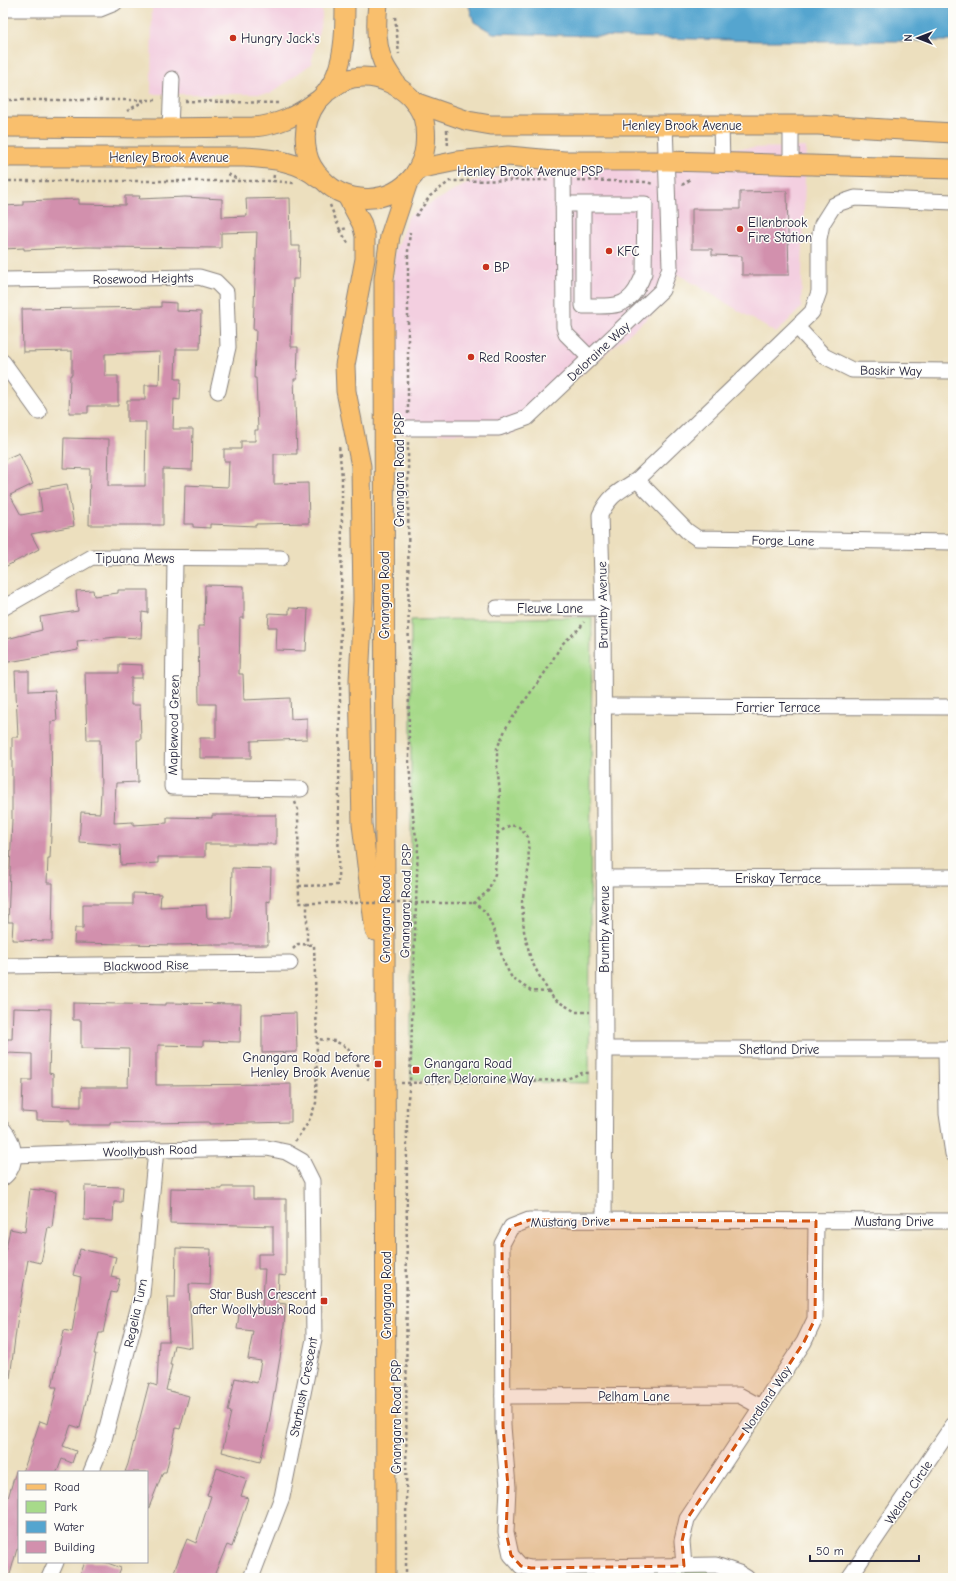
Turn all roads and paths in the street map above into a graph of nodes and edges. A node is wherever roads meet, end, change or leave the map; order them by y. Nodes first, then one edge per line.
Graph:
1 (115, 3) edge
2 (345, 3) edge
3 (378, 3) edge
4 (3, 9) edge
5 (394, 13) dead end
6 (401, 59) dead end
7 (172, 79) dead end
8 (397, 86) junction
9 (323, 96) junction
10 (3, 100) edge
11 (171, 100) junction
12 (414, 102) junction
13 (280, 103) dead end
14 (448, 113) junction
15 (665, 124) junction
16 (721, 125) junction
17 (791, 125) junction
18 (4, 126) edge
19 (170, 128) junction
20 (953, 133) edge
21 (3, 157) edge
22 (563, 161) junction
23 (667, 161) junction
24 (449, 163) junction
25 (722, 163) junction
26 (791, 165) junction
27 (953, 169) edge
28 (413, 175) junction
29 (551, 180) dead end
30 (572, 180) dead end
31 (3, 181) edge
32 (273, 181) dead end
33 (450, 181) junction
34 (328, 186) junction
35 (668, 186) junction
36 (347, 196) junction
37 (953, 202) edge
38 (563, 204) junction
39 (582, 204) junction
40 (414, 219) dead end
41 (340, 230) dead end
42 (410, 231) dead end
43 (349, 246) dead end
44 (3, 280) edge
45 (797, 326) junction
46 (590, 358) junction
47 (3, 362) edge
48 (953, 371) edge
49 (218, 391) dead end
50 (38, 412) dead end
51 (408, 428) junction
52 (338, 444) dead end
53 (637, 480) junction
54 (953, 542) edge
55 (176, 558) junction
56 (281, 558) dead end
57 (3, 608) edge
58 (497, 608) dead end
59 (598, 608) junction
60 (603, 706) junction
61 (953, 707) edge
62 (295, 789) joint
63 (497, 834) junction
64 (953, 877) edge
65 (604, 878) junction
66 (299, 886) junction
67 (307, 903) junction
68 (474, 903) junction
69 (307, 945) junction
70 (284, 963) joint
71 (3, 966) edge
72 (549, 992) junction
73 (385, 1012) junction
74 (605, 1012) junction
75 (317, 1039) junction
76 (605, 1049) junction
77 (949, 1049) edge
78 (605, 1074) junction
79 (386, 1083) junction
80 (410, 1083) junction
81 (3, 1129) edge
82 (156, 1150) junction
83 (286, 1152) junction
84 (953, 1154) edge
85 (14, 1156) junction
86 (3, 1178) edge
87 (604, 1220) junction
88 (816, 1221) junction
89 (953, 1221) edge
90 (503, 1396) junction
91 (761, 1407) junction
92 (953, 1425) edge
93 (91, 1471) edge
94 (56, 1563) edge
95 (684, 1566) junction
96 (519, 1572) edge
97 (49, 1578) edge
98 (251, 1578) edge
99 (386, 1578) edge
100 (406, 1578) edge
101 (747, 1578) edge
102 (849, 1578) edge

1 - 4 street
2 - 9 main road
3 - 8 main road
5 - 6 path
7 - 11 street
8 - 9 main road
8 - 12 main road
9 - 19 main road
9 - 34 main road
10 - 11 path
11 - 13 path
11 - 19 street
12 - 14 main road, Henley Brook Avenue
12 - 28 main road
14 - 15 main road, Henley Brook Avenue
14 - 24 path
15 - 16 main road, Henley Brook Avenue
15 - 23 street, Deloraine Way
16 - 17 main road, Henley Brook Avenue
16 - 25 street
17 - 20 main road, Henley Brook Avenue
17 - 26 street
18 - 19 main road
21 - 34 main road, Henley Brook Avenue
22 - 23 main road
22 - 24 main road
22 - 38 street
23 - 25 main road
23 - 35 street, Deloraine Way
24 - 28 main road
24 - 33 path
25 - 26 main road
26 - 27 main road
28 - 36 main road
28 - 73 main road, Gnangara Road
29 - 33 path, Henley Brook Avenue PSP
30 - 35 path, Henley Brook Avenue PSP
31 - 32 path
33 - 40 path, Henley Brook Avenue PSP
34 - 36 main road
35 - 46 street, Deloraine Way
36 - 73 main road, Gnangara Road
37 - 45 street, Brumby Avenue
38 - 39 street
38 - 46 street
39 - 39 street
41 - 43 path
42 - 51 path, Gnangara Road PSP
44 - 49 street, Rosewood Heights
45 - 48 street, Baskir Way
45 - 53 street, Brumby Avenue
46 - 51 street, Deloraine Way
47 - 50 street
51 - 80 path, Gnangara Road PSP
52 - 66 path
53 - 54 street, Forge Lane
53 - 59 street, Brumby Avenue
55 - 56 street, Tipuana Mews
55 - 57 street, Tipuana Mews
55 - 62 street, Maplewood Green
58 - 59 street, Fleuve Lane
59 - 60 street, Brumby Avenue
59 - 63 path
60 - 61 street, Farrier Terrace
60 - 65 street, Brumby Avenue
62 - 66 path
63 - 68 path
63 - 72 path
64 - 65 street, Eriskay Terrace
65 - 74 street, Brumby Avenue
66 - 67 path
67 - 68 path, bridge
67 - 69 path
68 - 72 path
69 - 70 path
69 - 75 path
70 - 71 street, Blackwood Rise
72 - 74 path
73 - 79 main road, Gnangara Road
74 - 76 street, Brumby Avenue
75 - 79 path
75 - 83 path
76 - 77 street, Shetland Drive
76 - 78 street, Brumby Avenue
77 - 84 street
78 - 80 path
78 - 87 street, Brumby Avenue
79 - 80 path
79 - 99 main road, Gnangara Road
80 - 100 path, Gnangara Road PSP
81 - 85 street
82 - 83 street, Woollybush Road
82 - 85 street, Woollybush Road
82 - 93 street, Regelia Turn
83 - 98 street, Starbush Crescent
85 - 86 street
87 - 88 street, Mustang Drive
87 - 90 street, Mustang Drive
88 - 89 street, Mustang Drive
88 - 91 street, Nordland Way
90 - 91 street, Pelham Lane
90 - 96 street, Mustang Drive
91 - 95 street, Nordland Way
92 - 102 street, Welara Circle
94 - 97 street
95 - 96 street
95 - 101 street

